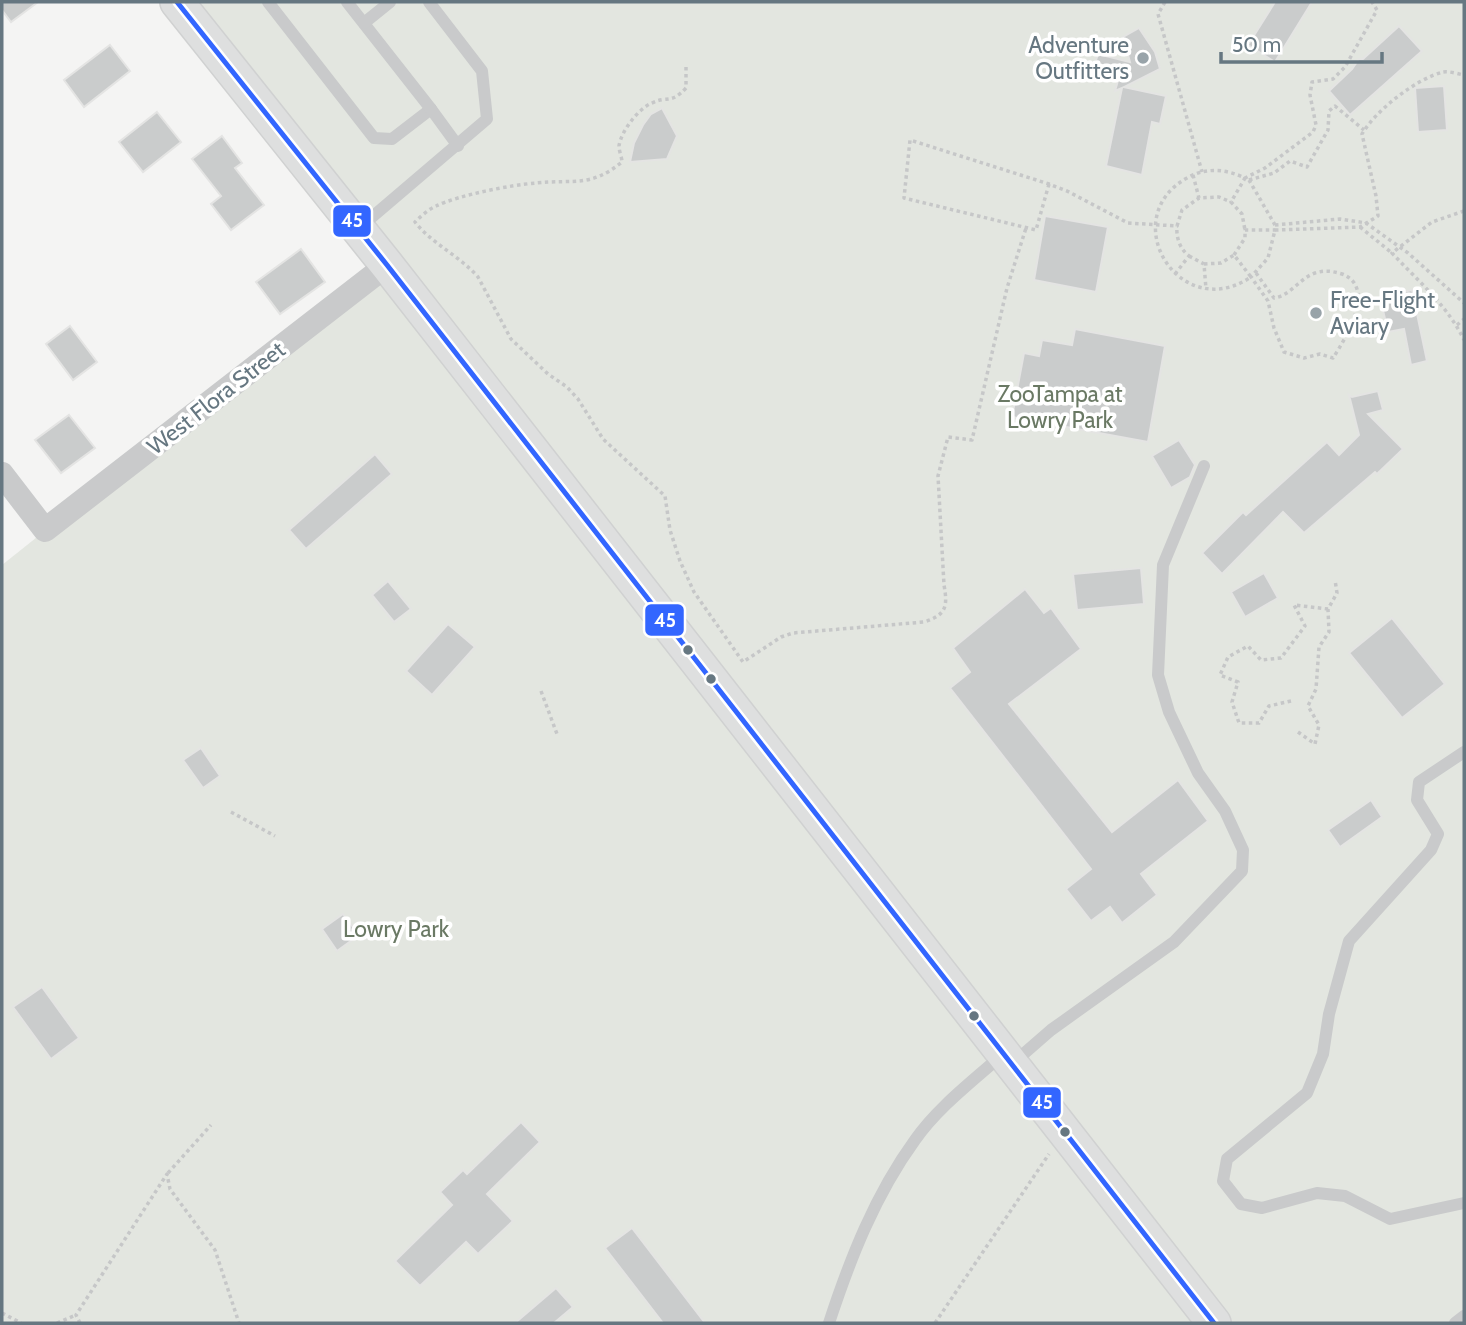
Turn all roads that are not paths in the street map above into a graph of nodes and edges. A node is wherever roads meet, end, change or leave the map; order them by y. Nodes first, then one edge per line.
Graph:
1 (177, 2) edge
2 (268, 2) edge
3 (347, 2) edge
4 (390, 2) edge
5 (429, 2) edge
6 (364, 23) junction
7 (431, 109) junction
8 (458, 145) junction
9 (358, 229) junction
10 (387, 265) junction
11 (1204, 467) dead end
12 (2, 474) edge
13 (1464, 752) edge
14 (1008, 1059) junction
15 (1464, 1203) edge
16 (1464, 1316) edge
17 (829, 1323) edge
18 (1214, 1323) edge
19 (1455, 1323) edge

1 - 9 street
2 - 7 lane
3 - 6 lane
4 - 6 lane
5 - 8 lane
6 - 7 lane
7 - 8 lane
8 - 9 lane
9 - 10 street
10 - 12 street, West Flora Street
10 - 14 street
11 - 14 lane
13 - 15 lane
14 - 17 lane
14 - 18 street
16 - 19 lane

